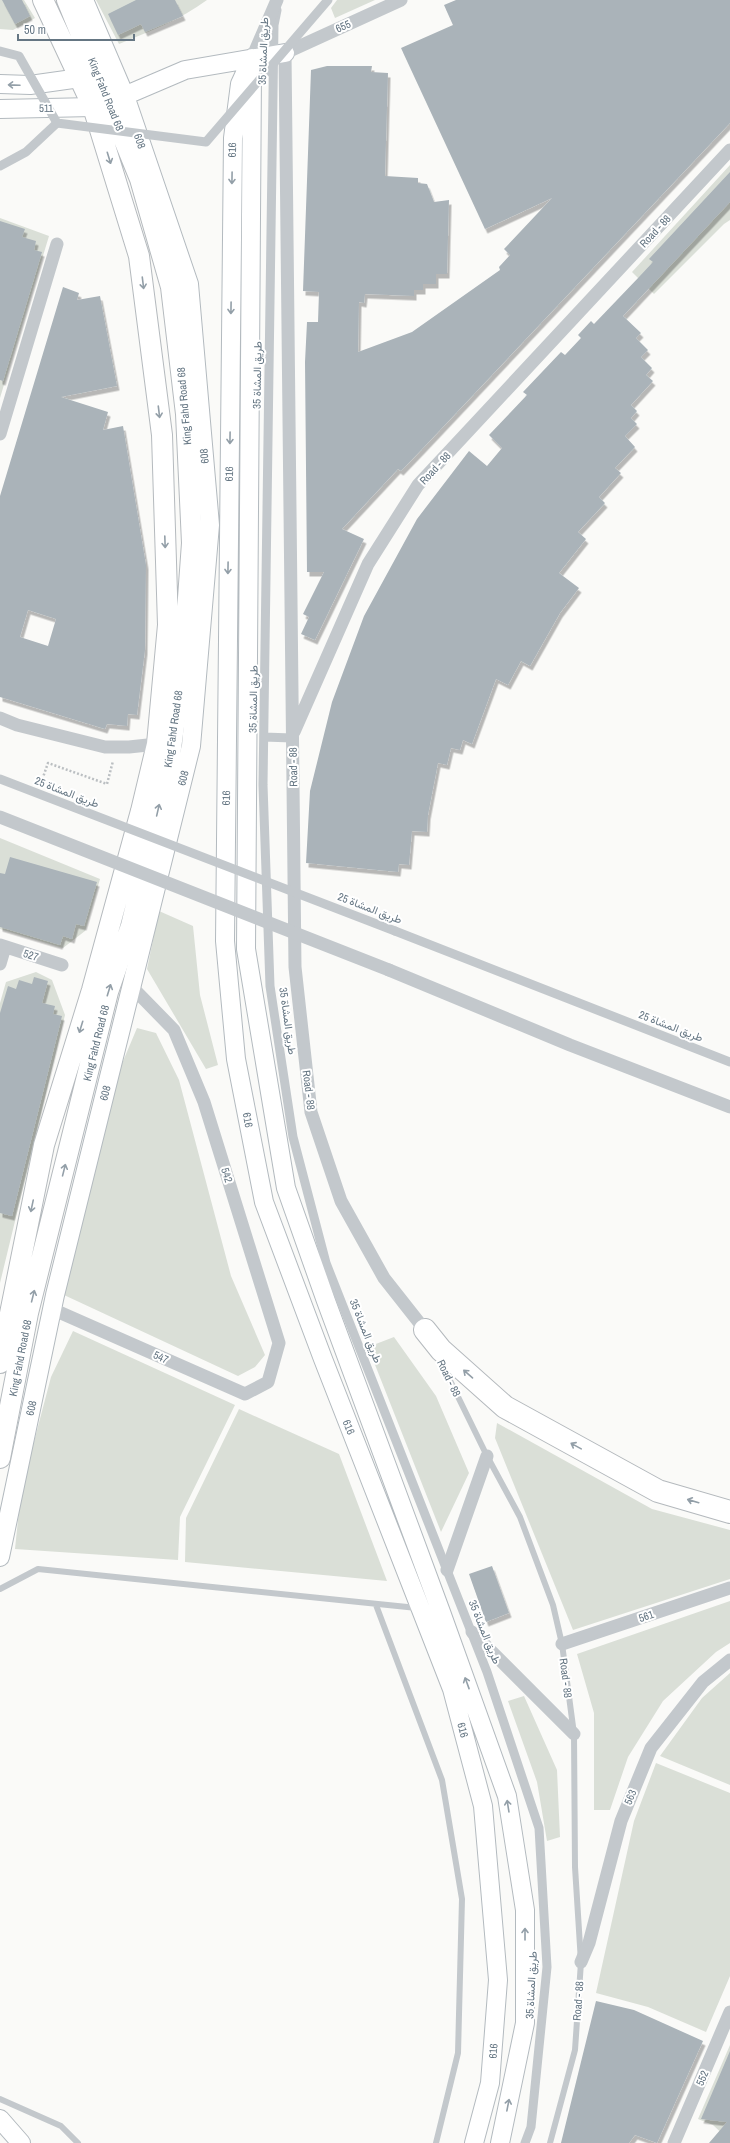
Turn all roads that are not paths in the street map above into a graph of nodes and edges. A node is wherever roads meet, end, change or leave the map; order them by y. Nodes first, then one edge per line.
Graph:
1 (43, 0) edge
2 (67, 0) edge
3 (84, 0) edge
4 (278, 0) edge
5 (328, 0) edge
6 (401, 0) edge
7 (0, 51) edge
8 (279, 53) junction
9 (252, 58) junction
10 (80, 78) junction
11 (0, 84) edge
12 (109, 102) junction
13 (0, 109) edge
14 (57, 123) junction
15 (730, 150) edge
16 (0, 166) edge
17 (57, 244) dead end
18 (0, 434) edge
19 (0, 718) edge
20 (264, 737) junction
21 (292, 738) junction
22 (157, 744) junction
23 (0, 779) edge
24 (0, 817) edge
25 (3, 946) edge
26 (0, 964) edge
27 (62, 965) dead end
28 (131, 986) junction
29 (730, 1062) edge
30 (730, 1107) edge
31 (52, 1309) junction
32 (425, 1330) junction
33 (0, 1363) edge
34 (268, 1382) joint
35 (487, 1456) junction
36 (0, 1458) edge
37 (730, 1512) edge
38 (0, 1557) edge
39 (447, 1570) junction
40 (730, 1588) edge
41 (0, 1589) edge
42 (376, 1605) junction
43 (419, 1608) junction
44 (472, 1632) junction
45 (562, 1644) junction
46 (730, 1660) edge
47 (574, 1734) junction
48 (581, 1962) junction
49 (730, 2012) edge
50 (0, 2100) edge
51 (0, 2119) edge
52 (21, 2143) edge
53 (78, 2143) edge
54 (436, 2143) edge
55 (474, 2143) edge
56 (500, 2143) edge
57 (525, 2143) edge
58 (550, 2143) edge
59 (674, 2143) edge

1 - 10 main road, King Fahd Road 68
2 - 12 main road, King Fahd Road 68
3 - 12 main road, 608
4 - 8 street, طريق المشاة 35
4 - 9 street, 616
5 - 14 street, bridge
6 - 8 street, 655
7 - 14 street, bridge
8 - 9 main road
8 - 20 street, طريق المشاة 35
8 - 21 street
9 - 12 main road
9 -> 43 main road, 616
56 -> 9 main road, 616
10 -> 11 main road
10 - 12 main road, King Fahd Road 68
12 - 13 main road, 511
12 -> 22 main road, King Fahd Road 68
12 - 28 main road, 608
36 -> 12 main road, King Fahd Road 68
14 - 16 street
15 - 21 street, Road - 88
17 - 18 street
19 - 22 street
20 - 21 street
20 - 39 street, طريق المشاة 35
21 - 32 street, Road - 88
22 -> 33 main road, King Fahd Road 68
23 - 29 street, طريق المشاة 25, bridge
24 - 30 street, bridge
25 - 26 street
25 - 27 street, 527
28 - 31 main road, 608
28 - 34 street, 542
31 - 34 street, 547
31 - 38 main road, 608
32 - 35 lane, Road - 88
37 -> 32 highway
35 - 39 street
35 - 45 lane, Road - 88
39 - 44 street, طريق المشاة 35
40 - 45 street, 561
41 - 42 lane
42 - 43 lane
42 - 54 lane
43 - 55 main road, 616
44 - 47 street
44 - 57 street, طريق المشاة 35
45 - 47 lane, Road - 88
46 - 48 street, 563
47 - 48 lane, Road - 88
48 - 58 lane, Road - 88
49 - 59 street, 552
50 - 53 lane
51 - 52 main road

